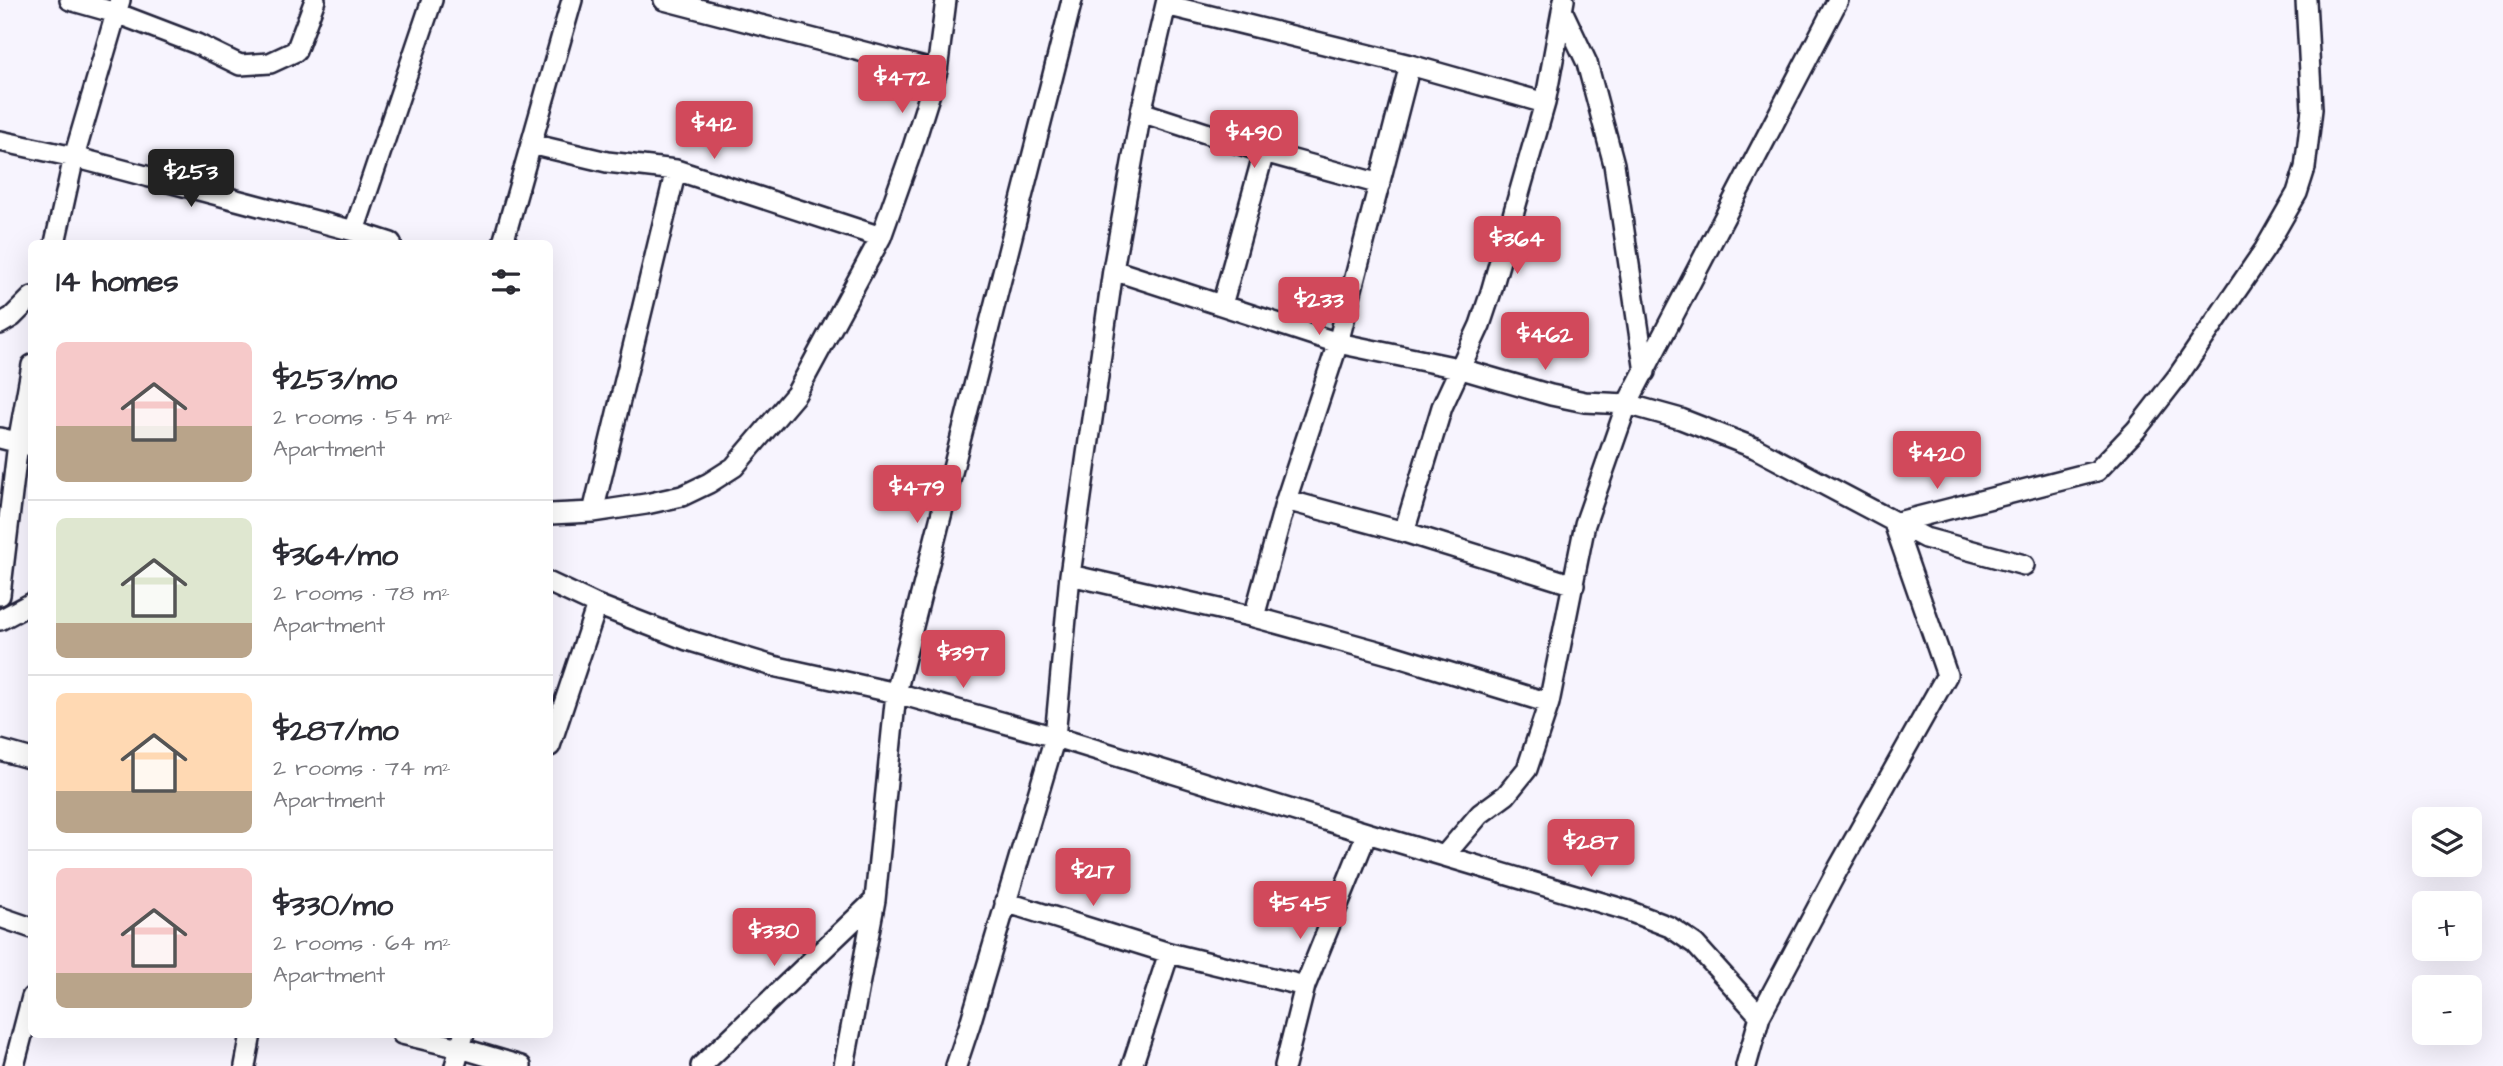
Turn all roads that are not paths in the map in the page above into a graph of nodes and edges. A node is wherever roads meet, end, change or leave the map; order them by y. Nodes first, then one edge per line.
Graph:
1 (70, 0) edge
2 (315, 0) edge
3 (432, 0) edge
4 (572, 0) edge
5 (664, 0) edge
6 (946, 0) edge
7 (1072, 0) edge
8 (1838, 0) edge
9 (2306, 0) edge
10 (1167, 2) edge
11 (1563, 5) edge
12 (118, 7) edge
13 (1410, 65) junction
14 (937, 71) junction
15 (1545, 103) junction
16 (1140, 112) junction
17 (0, 141) edge
18 (531, 144) junction
19 (1264, 152) junction
20 (74, 158) junction
21 (676, 170) junction
22 (1380, 184) junction
23 (354, 231) junction
24 (881, 236) junction
25 (56, 240) edge
26 (382, 240) edge
27 (504, 240) edge
28 (1113, 270) junction
29 (28, 301) edge
30 (1222, 305) junction
31 (0, 324) edge
32 (1338, 343) junction
33 (1458, 369) junction
34 (1645, 372) junction
35 (28, 386) edge
36 (1627, 404) junction
37 (17, 442) edge
38 (1286, 500) junction
39 (593, 512) junction
40 (553, 514) edge
41 (1894, 523) junction
42 (1404, 532) junction
43 (2024, 565) dead end
44 (1070, 575) junction
45 (553, 584) edge
46 (1574, 586) junction
47 (0, 595) edge
48 (28, 605) edge
49 (597, 605) junction
50 (1254, 617) junction
51 (0, 620) edge
52 (895, 693) junction
53 (1549, 703) junction
54 (553, 737) edge
55 (1055, 737) junction
56 (0, 750) edge
57 (28, 758) edge
58 (1367, 833) junction
59 (1444, 856) junction
60 (874, 900) junction
61 (1005, 902) junction
62 (0, 918) edge
63 (28, 927) edge
64 (1169, 953) junction
65 (1305, 986) junction
66 (28, 1012) edge
67 (1760, 1016) junction
68 (250, 1038) edge
69 (417, 1038) edge
70 (460, 1049) edge
71 (14, 1066) edge
72 (245, 1066) edge
73 (522, 1066) edge
74 (701, 1066) edge
75 (844, 1066) edge
76 (956, 1066) edge
77 (1132, 1066) edge
78 (1285, 1066) edge
79 (1746, 1066) edge

1 - 12 street
2 - 12 street
3 - 23 street
4 - 18 street
5 - 14 street
6 - 14 street
7 - 52 street
8 - 34 street
9 - 41 street
10 - 13 street
10 - 16 street
11 - 15 street
11 - 34 street
12 - 20 street
13 - 15 street
13 - 22 street
14 - 24 street
15 - 33 street
16 - 19 street
16 - 28 street
17 - 20 street
18 - 21 street
18 - 27 street
19 - 22 street
19 - 30 street
20 - 23 street
20 - 25 street
21 - 24 street
21 - 39 street
22 - 32 street
23 - 26 street
24 - 39 street
28 - 30 street
28 - 44 street
29 - 31 street
30 - 32 street
32 - 33 street
32 - 38 street
33 - 36 street
33 - 42 street
34 - 36 street
35 - 37 street
36 - 41 street
36 - 46 street
37 - 47 street
38 - 42 street
38 - 50 street
39 - 40 street
41 - 43 street
41 - 67 street
42 - 46 street
44 - 50 street
44 - 55 street
45 - 49 street
46 - 53 street
48 - 51 street
49 - 52 street
49 - 54 street
50 - 53 street
52 - 55 street
52 - 60 street
53 - 59 street
55 - 58 street
55 - 61 street
56 - 57 street
58 - 59 street
58 - 65 street
59 - 67 street
60 - 74 street
60 - 75 street
61 - 64 street
61 - 76 street
62 - 63 street
64 - 65 street
64 - 77 street
65 - 78 street
66 - 71 street
67 - 79 street
68 - 72 street
69 - 70 street
70 - 73 street

